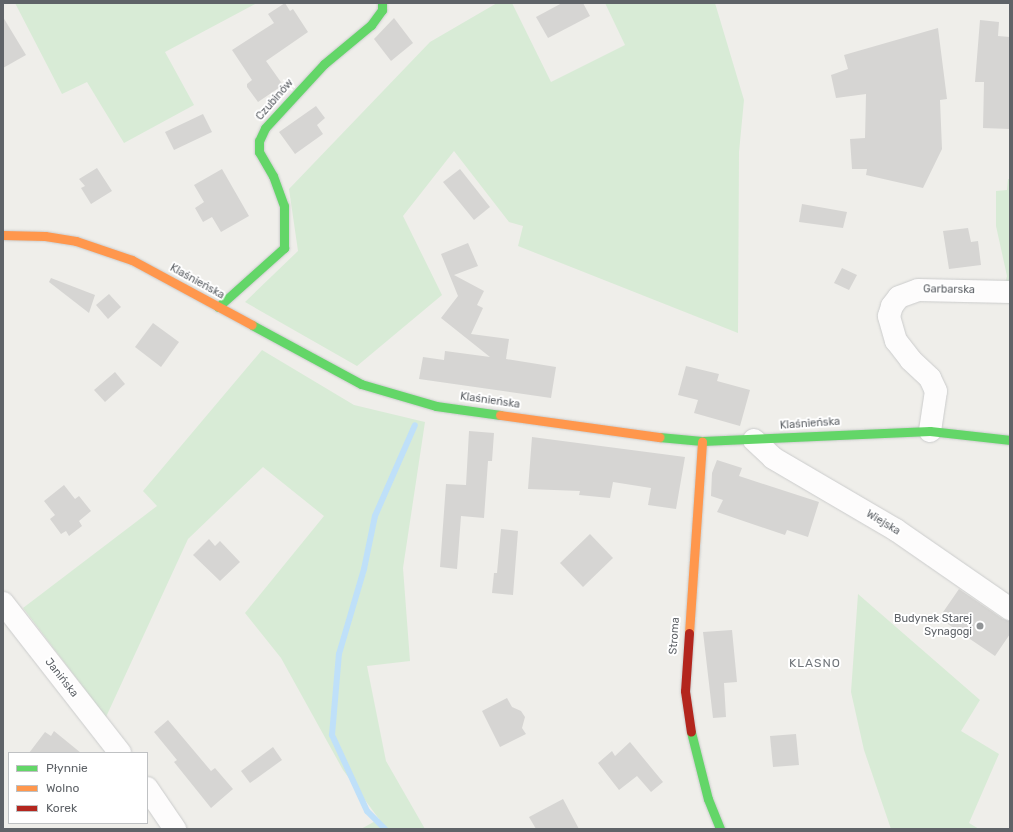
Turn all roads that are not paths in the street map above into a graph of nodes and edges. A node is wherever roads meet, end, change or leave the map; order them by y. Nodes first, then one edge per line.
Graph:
1 (382, 3) edge
2 (3, 235) edge
3 (1010, 292) edge
4 (218, 307) junction
5 (930, 431) junction
6 (754, 440) junction
7 (1010, 440) edge
8 (702, 441) junction
9 (3, 603) edge
10 (1010, 609) edge
11 (119, 752) edge
12 (148, 789) edge
13 (175, 829) edge
14 (720, 829) edge

1 - 4 street, Czubinów
2 - 4 street, Klaśnieńska
3 - 5 street, Garbarska
4 - 8 street, Klaśnieńska
5 - 6 street, Klaśnieńska
5 - 7 street, Klaśnieńska
6 - 8 street, Klaśnieńska
6 - 10 street, Wiejska
8 - 14 street, Stroma
9 - 11 street, Janińska
12 - 13 street

